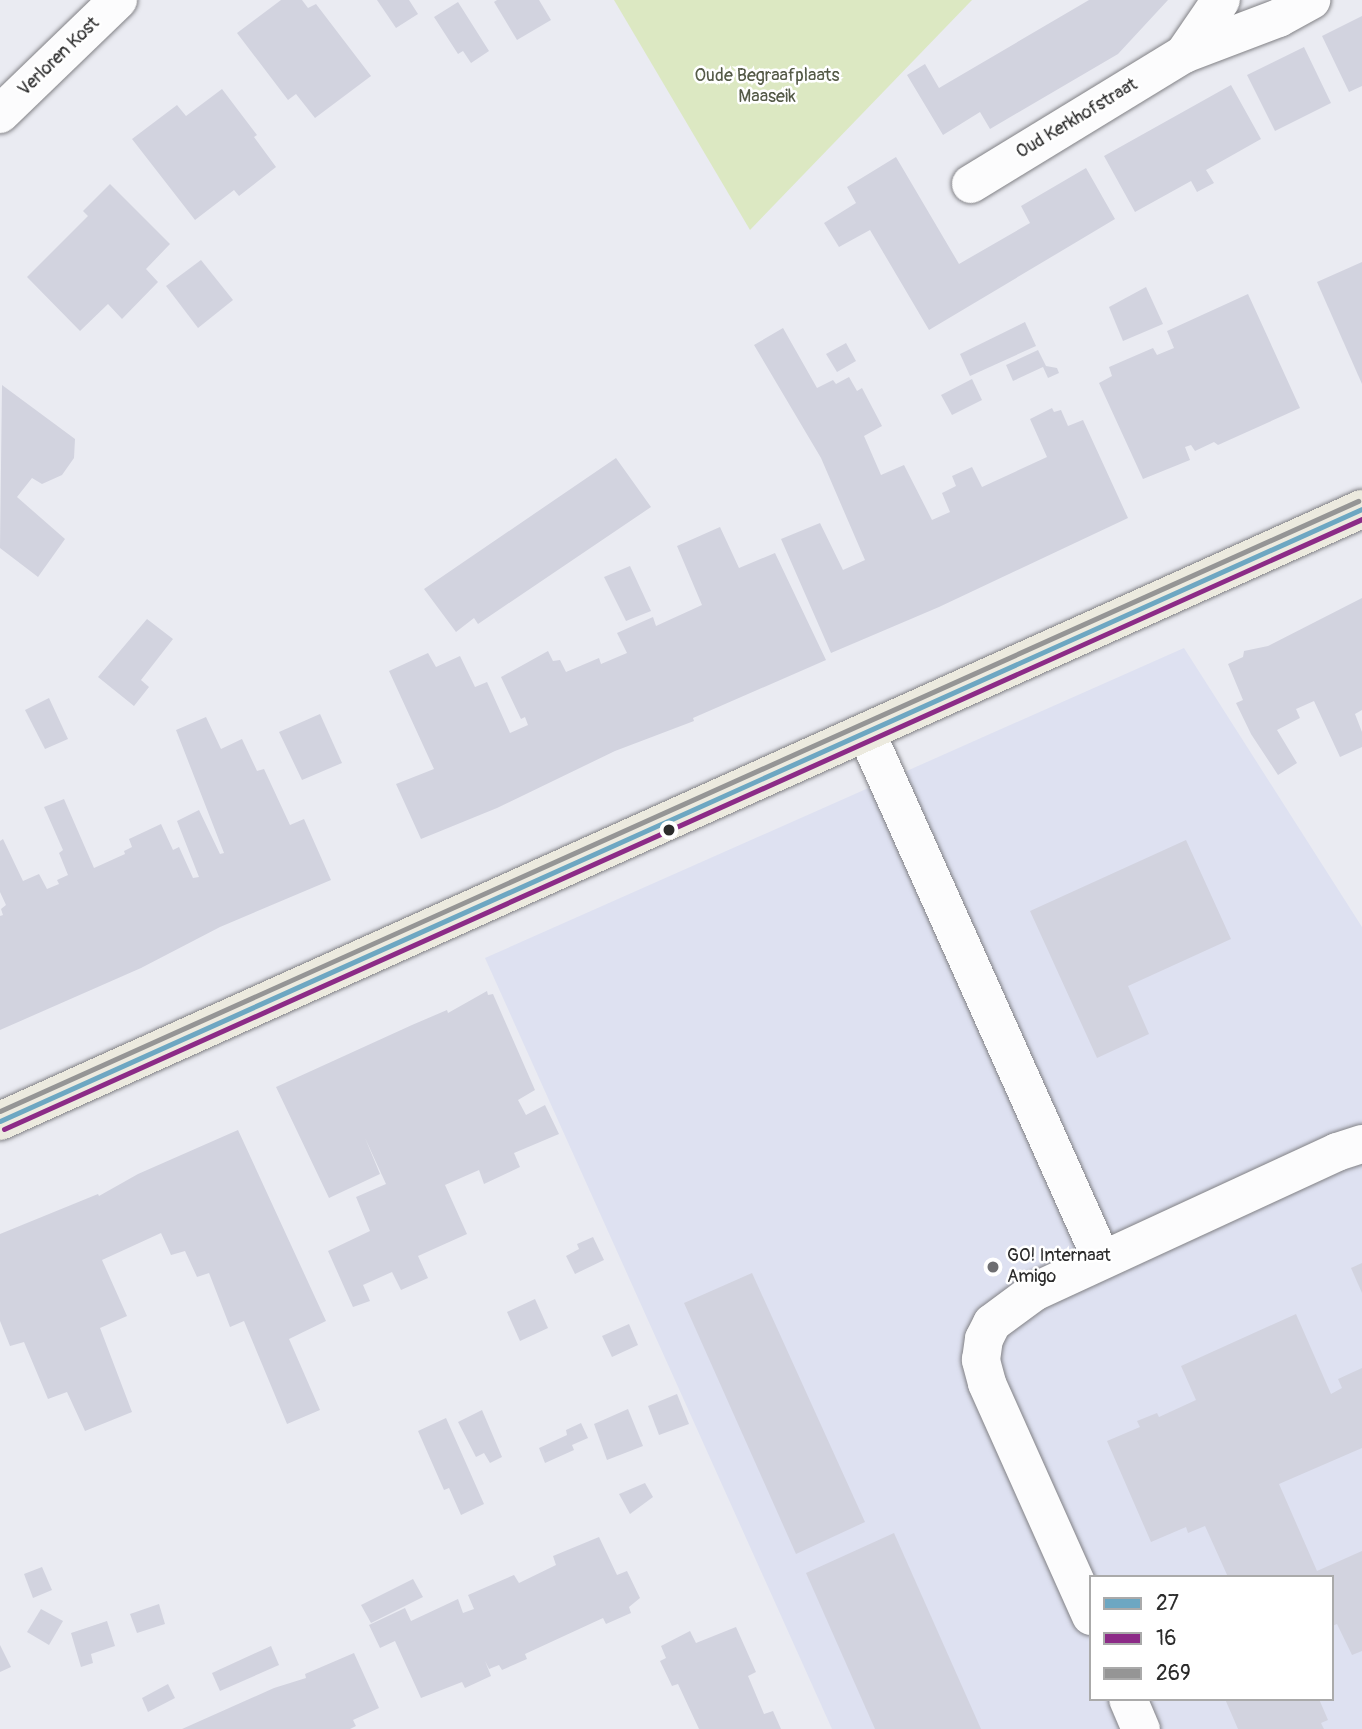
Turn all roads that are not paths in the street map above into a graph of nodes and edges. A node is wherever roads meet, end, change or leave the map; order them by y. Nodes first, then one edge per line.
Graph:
1 (118, 0) edge
2 (1222, 0) edge
3 (1311, 0) edge
4 (1184, 54) junction
5 (0, 114) edge
6 (971, 184) dead end
7 (1362, 509) edge
8 (866, 732) junction
9 (0, 1121) edge
10 (1362, 1144) edge
11 (1102, 1260) junction
12 (1089, 1612) edge
13 (1129, 1701) edge
14 (1141, 1729) edge

1 - 5 street, Verloren Kost
2 - 4 street, Oud Kerkhofstraat
3 - 4 street, Oud Kerkhofstraat
4 - 6 street, Oud Kerkhofstraat
7 - 8 main road
8 - 9 main road
8 - 11 street
10 - 11 street
11 - 12 street
13 - 14 street

